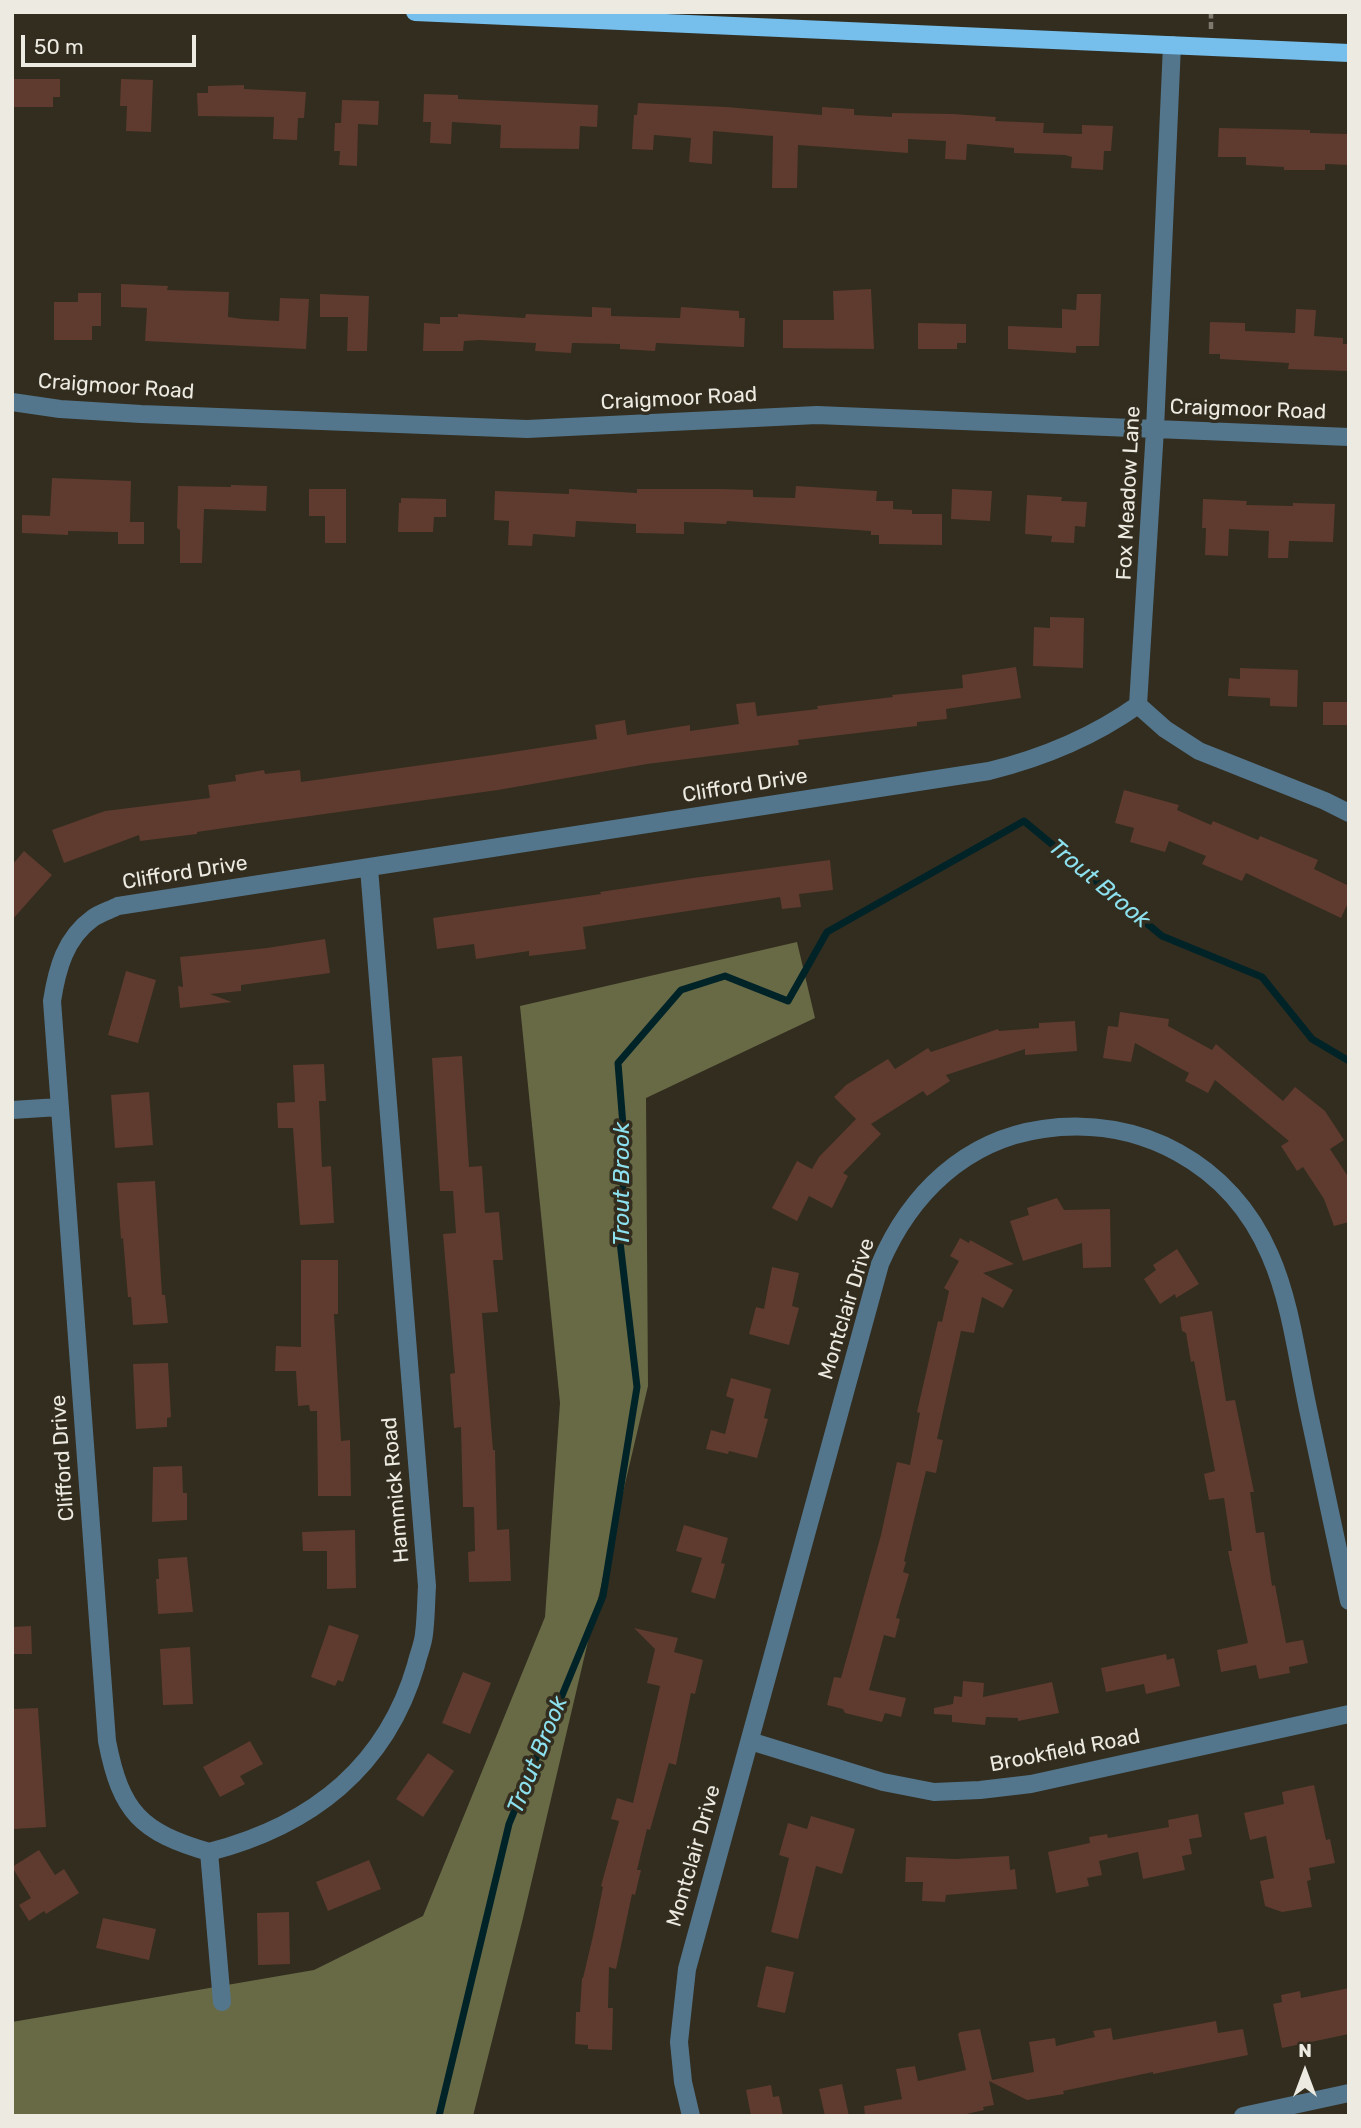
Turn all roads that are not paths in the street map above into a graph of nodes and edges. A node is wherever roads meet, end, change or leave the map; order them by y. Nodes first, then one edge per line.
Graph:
1 (415, 12) edge
2 (1172, 45) junction
3 (1349, 53) edge
4 (12, 402) edge
5 (1155, 429) junction
6 (1349, 437) edge
7 (1138, 705) junction
8 (1349, 813) edge
9 (369, 868) junction
10 (59, 1107) junction
11 (12, 1110) edge
12 (1349, 1601) edge
13 (1349, 1714) edge
14 (750, 1741) junction
15 (209, 1852) junction
16 (222, 2002) dead end
17 (1349, 2093) edge
18 (691, 2116) edge
19 (1243, 2116) edge

1 - 2 main road
2 - 3 main road
2 - 5 street, Fox Meadow Lane
4 - 5 street, Craigmoor Road
5 - 6 street, Craigmoor Road
5 - 7 street, Fox Meadow Lane
7 - 8 street
7 - 9 street, Clifford Drive
9 - 10 street, Clifford Drive
9 - 15 street, Hammick Road
10 - 11 street
10 - 15 street, Clifford Drive
12 - 14 street, Montclair Drive
13 - 14 street, Brookfield Road
14 - 18 street, Montclair Drive
15 - 16 street
17 - 19 street

